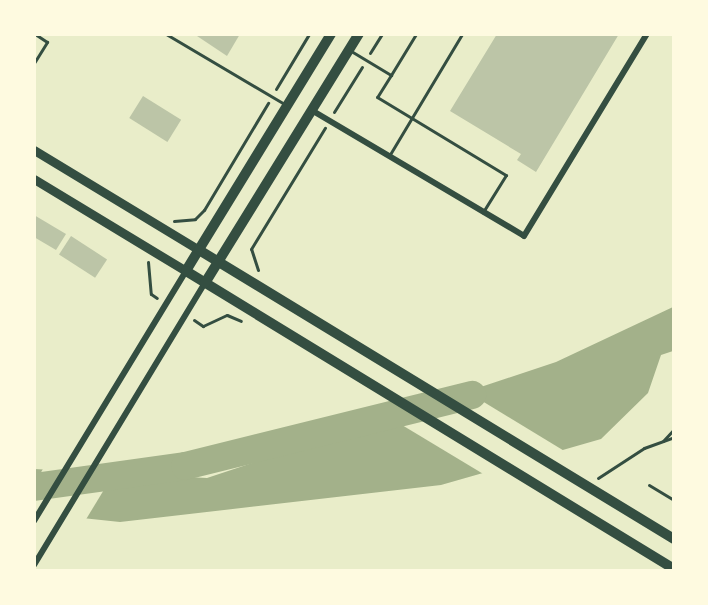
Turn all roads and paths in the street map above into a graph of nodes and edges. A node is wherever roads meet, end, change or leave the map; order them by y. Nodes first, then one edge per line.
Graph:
1 (35, 34) edge
2 (166, 34) edge
3 (331, 34) edge
4 (359, 34) edge
5 (382, 34) edge
6 (416, 34) edge
7 (462, 34) edge
8 (647, 34) edge
9 (350, 51) junction
10 (366, 60) junction
11 (34, 63) edge
12 (391, 75) junction
13 (288, 105) junction
14 (313, 111) junction
15 (411, 118) junction
16 (329, 121) junction
17 (34, 150) edge
18 (388, 156) junction
19 (34, 179) edge
20 (483, 212) junction
21 (199, 250) junction
22 (218, 261) junction
23 (186, 271) junction
24 (265, 275) dead end
25 (205, 283) junction
26 (674, 429) edge
27 (674, 438) edge
28 (662, 442) junction
29 (598, 478) dead end
30 (649, 485) dead end
31 (674, 500) edge
32 (34, 521) edge
33 (674, 539) edge
34 (34, 565) edge
35 (671, 567) edge

1 - 11 lane
2 - 13 lane
3 - 13 main road
4 - 9 main road
5 - 10 path
6 - 12 lane
7 - 15 lane
8 - 20 street
9 - 10 lane
9 - 14 main road
10 - 12 lane
10 - 16 path
12 - 15 lane
13 - 21 main road
14 - 16 street
14 - 22 main road
15 - 18 lane
15 - 20 lane
16 - 18 street
16 - 24 path
17 - 21 main road
18 - 20 street
19 - 23 main road
21 - 22 main road
21 - 23 main road
22 - 25 main road
22 - 33 main road
23 - 25 main road
23 - 32 street
25 - 34 street
25 - 35 main road
26 - 28 path
27 - 28 path
28 - 29 path
30 - 31 lane

